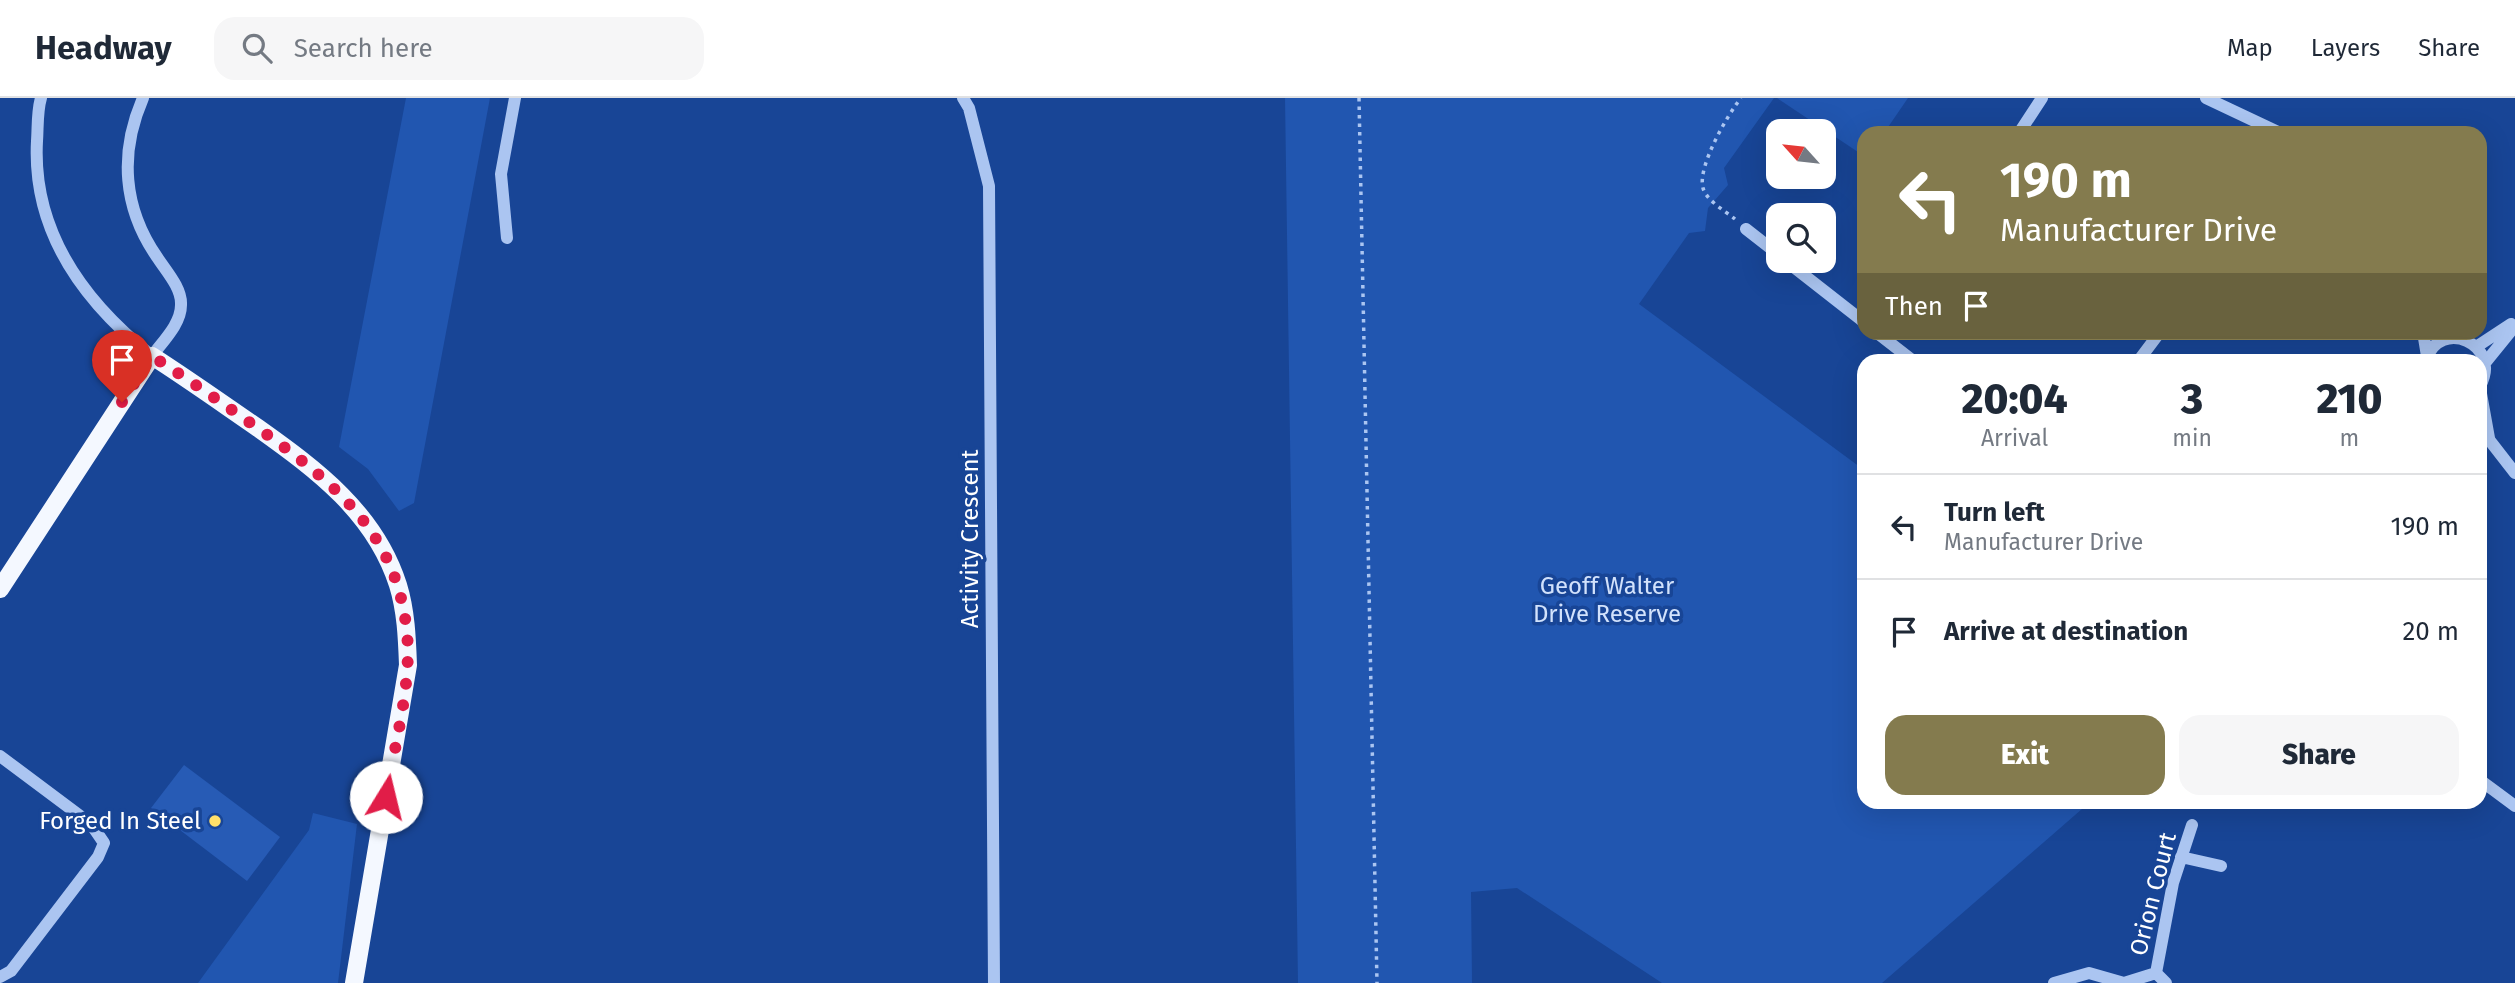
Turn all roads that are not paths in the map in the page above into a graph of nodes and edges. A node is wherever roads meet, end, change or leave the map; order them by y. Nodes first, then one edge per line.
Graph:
1 (41, 98) edge
2 (143, 98) edge
3 (515, 98) edge
4 (963, 98) edge
5 (2042, 98) edge
6 (2206, 98) edge
7 (2024, 126) edge
8 (2265, 126) edge
9 (1746, 229) road end
10 (507, 237) dead end
11 (1766, 245) edge
12 (1801, 273) edge
13 (1857, 317) edge
14 (2515, 324) edge
15 (1890, 340) edge
16 (2443, 340) edge
17 (2461, 340) edge
18 (2476, 347) junction
19 (1905, 354) edge
20 (2429, 354) edge
21 (2480, 354) edge
22 (152, 356) junction
23 (2487, 360) edge
24 (2487, 427) edge
25 (2489, 438) joint
26 (2515, 473) edge
27 (0, 589) edge
28 (0, 756) edge
29 (2487, 785) edge
30 (2515, 806) edge
31 (2192, 824) dead end
32 (2181, 857) junction
33 (2221, 866) dead end
34 (2156, 973) junction
35 (0, 977) edge
36 (355, 983) edge
37 (994, 983) edge
38 (2054, 983) edge
39 (2166, 983) edge

1 - 22 street
2 - 22 street
3 - 10 street
4 - 37 street, Activity Crescent
5 - 7 street
6 - 8 street
9 - 11 street
12 - 13 street
14 - 18 street
14 - 23 street
15 - 19 street
16 - 20 street
17 - 18 street
18 - 21 street
22 - 27 main road
22 - 36 main road
24 - 25 street
25 - 26 street
28 - 35 street
29 - 30 street
31 - 32 street, Orion Court
32 - 33 street
32 - 34 street, Orion Court
34 - 38 street
34 - 39 street

